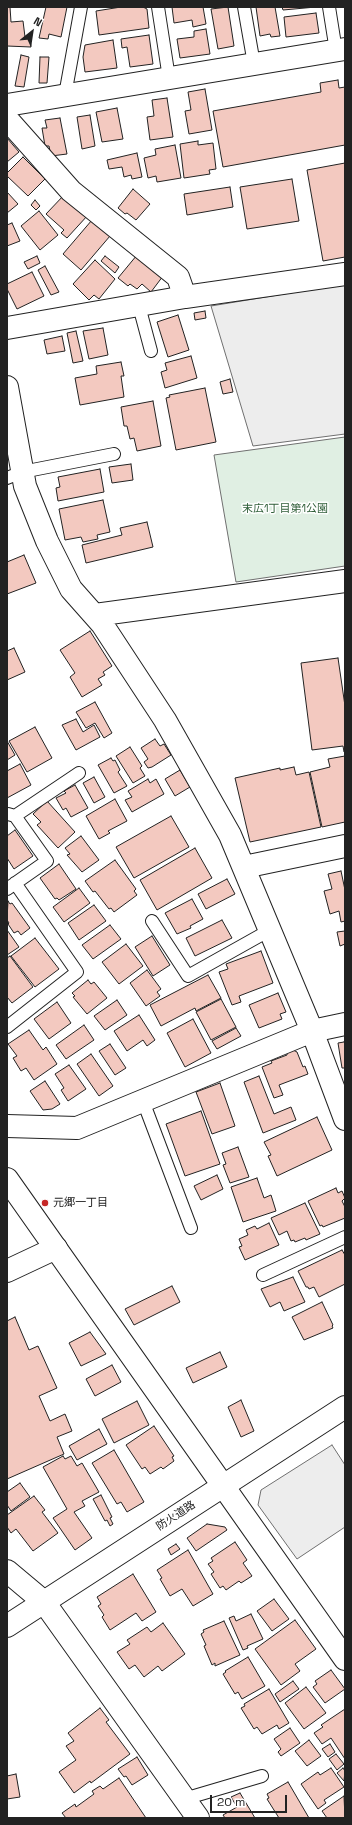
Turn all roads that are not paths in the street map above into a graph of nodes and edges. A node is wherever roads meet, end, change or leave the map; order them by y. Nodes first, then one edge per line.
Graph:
1 (81, 7) edge
2 (158, 7) edge
3 (244, 7) edge
4 (329, 7) edge
5 (340, 50) edge
6 (254, 64) junction
7 (169, 78) junction
8 (65, 96) junction
9 (7, 105) edge
10 (7, 119) edge
11 (345, 274) edge
12 (185, 297) junction
13 (139, 306) junction
14 (7, 328) edge
15 (151, 351) dead end
16 (7, 387) edge
17 (114, 454) dead end
18 (15, 475) edge
19 (345, 581) edge
20 (95, 615) junction
21 (79, 774) dead end
22 (11, 815) edge
23 (345, 846) edge
24 (244, 867) junction
25 (11, 886) edge
26 (152, 921) dead end
27 (270, 930) junction
28 (345, 1024) edge
29 (7, 1027) edge
30 (312, 1031) junction
31 (143, 1101) junction
32 (345, 1119) edge
33 (7, 1126) edge
34 (7, 1180) edge
35 (191, 1228) dead end
36 (345, 1237) edge
37 (56, 1248) junction
38 (7, 1271) edge
39 (263, 1275) dead end
40 (345, 1406) edge
41 (222, 1486) junction
42 (7, 1571) edge
43 (44, 1602) junction
44 (7, 1626) edge
45 (345, 1659) edge
46 (262, 1776) dead end
47 (184, 1799) junction
48 (198, 1818) edge

1 - 8 lane
2 - 7 lane
3 - 6 lane
4 - 5 lane
5 - 6 street
6 - 7 street
7 - 8 street
8 - 9 street
10 - 12 street
11 - 12 street
12 - 13 street
13 - 14 street
13 - 15 lane
16 - 18 street
17 - 18 lane
18 - 20 street
19 - 20 street
20 - 24 street
21 - 22 lane
22 - 25 lane
23 - 24 street
24 - 27 street
25 - 29 lane
26 - 27 lane
27 - 30 street
28 - 30 street
30 - 31 street
30 - 32 street
31 - 33 street
31 - 35 lane
34 - 37 street
36 - 39 lane
37 - 38 street
37 - 41 street
40 - 41 street, 防火道路
41 - 43 street, 防火道路
41 - 45 street
42 - 43 street
43 - 44 street, 防火道路
43 - 47 street
46 - 47 lane
47 - 48 street

